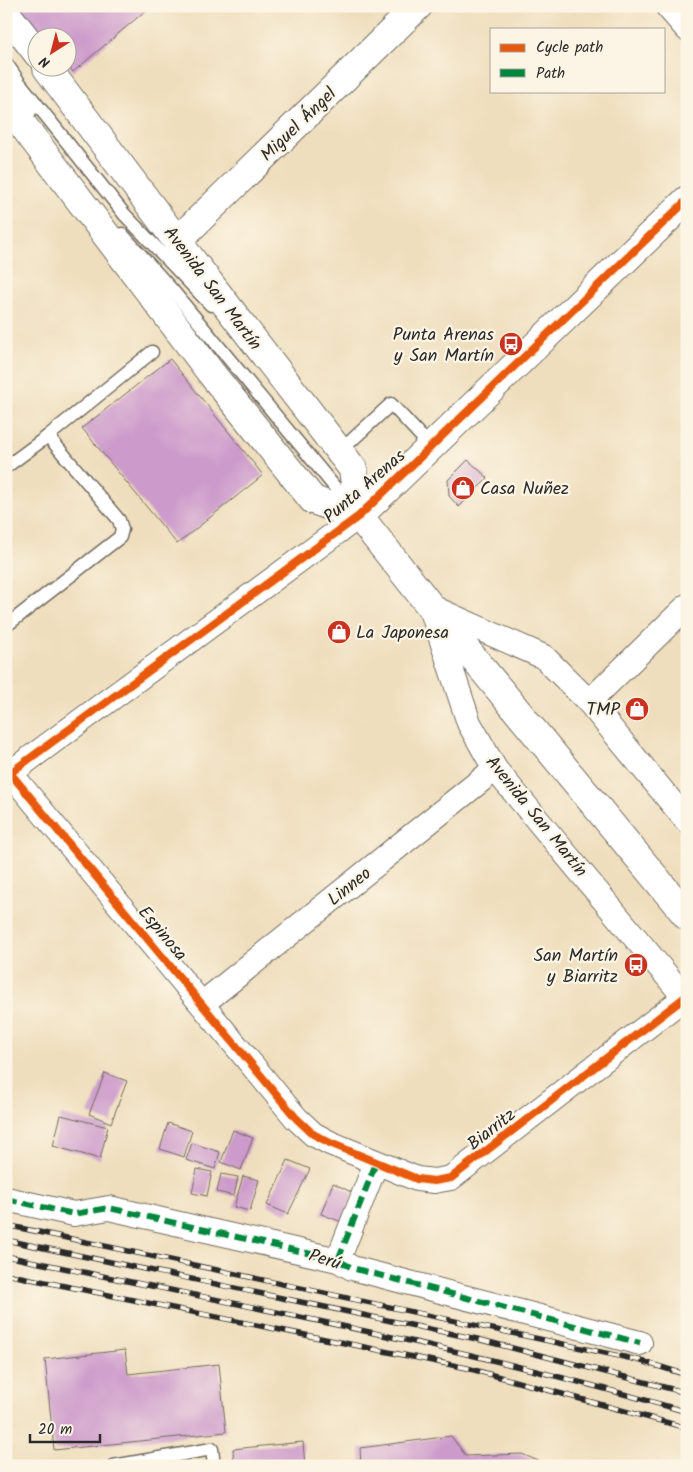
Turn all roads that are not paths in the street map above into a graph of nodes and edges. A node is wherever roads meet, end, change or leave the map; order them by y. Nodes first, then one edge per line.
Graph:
1 (418, 6) edge
2 (667, 6) edge
3 (6, 13) edge
4 (687, 29) edge
5 (28, 41) edge
6 (6, 63) edge
7 (54, 78) edge
8 (6, 80) edge
9 (6, 103) edge
10 (77, 175) dead end
11 (687, 200) edge
12 (112, 222) dead end
13 (177, 242) junction
14 (173, 291) junction
15 (152, 352) dead end
16 (211, 373) junction
17 (293, 393) junction
18 (48, 436) junction
19 (431, 448) junction
20 (339, 452) junction
21 (6, 467) edge
22 (359, 516) junction
23 (687, 606) edge
24 (431, 607) junction
25 (11, 622) dead end
26 (589, 702) junction
27 (495, 769) junction
28 (8, 772) edge
29 (687, 821) edge
30 (687, 916) edge
31 (686, 999) edge
32 (202, 1003) junction
33 (296, 1118) joint
34 (376, 1162) junction
35 (6, 1199) edge
36 (338, 1260) junction
37 (640, 1343) dead end
38 (112, 1466) edge
39 (214, 1466) edge

1 - 13 main road, Miguel Ángel
2 - 4 street
3 - 5 main road
6 - 17 lane
7 - 13 main road, Avenida San Martín
8 - 10 lane
9 - 16 main road
11 - 19 main road, Punta Arenas
12 - 14 lane
13 - 17 main road, Avenida San Martín
14 - 16 lane
14 - 22 lane
15 - 18 lane
16 - 22 main road
17 - 20 main road, Avenida San Martín
18 - 21 lane
18 - 25 lane
19 - 20 lane
19 - 22 main road, Punta Arenas
20 - 22 main road, Avenida San Martín
22 - 24 main road, Avenida San Martín
22 - 28 street, Punta Arenas
23 - 26 street
24 - 26 street, Avenida San Martín
24 - 27 street, Avenida San Martín
24 - 30 main road, Avenida San Martín
26 - 29 street, Avenida San Martín
27 - 31 street, Avenida San Martín
27 - 32 street, Linneo
28 - 32 street, Espinosa
31 - 34 street, Biarritz
32 - 33 street, Espinosa
33 - 34 street, Biarritz
34 - 36 street
35 - 36 street, Perú
36 - 37 street, Perú
38 - 39 lane

